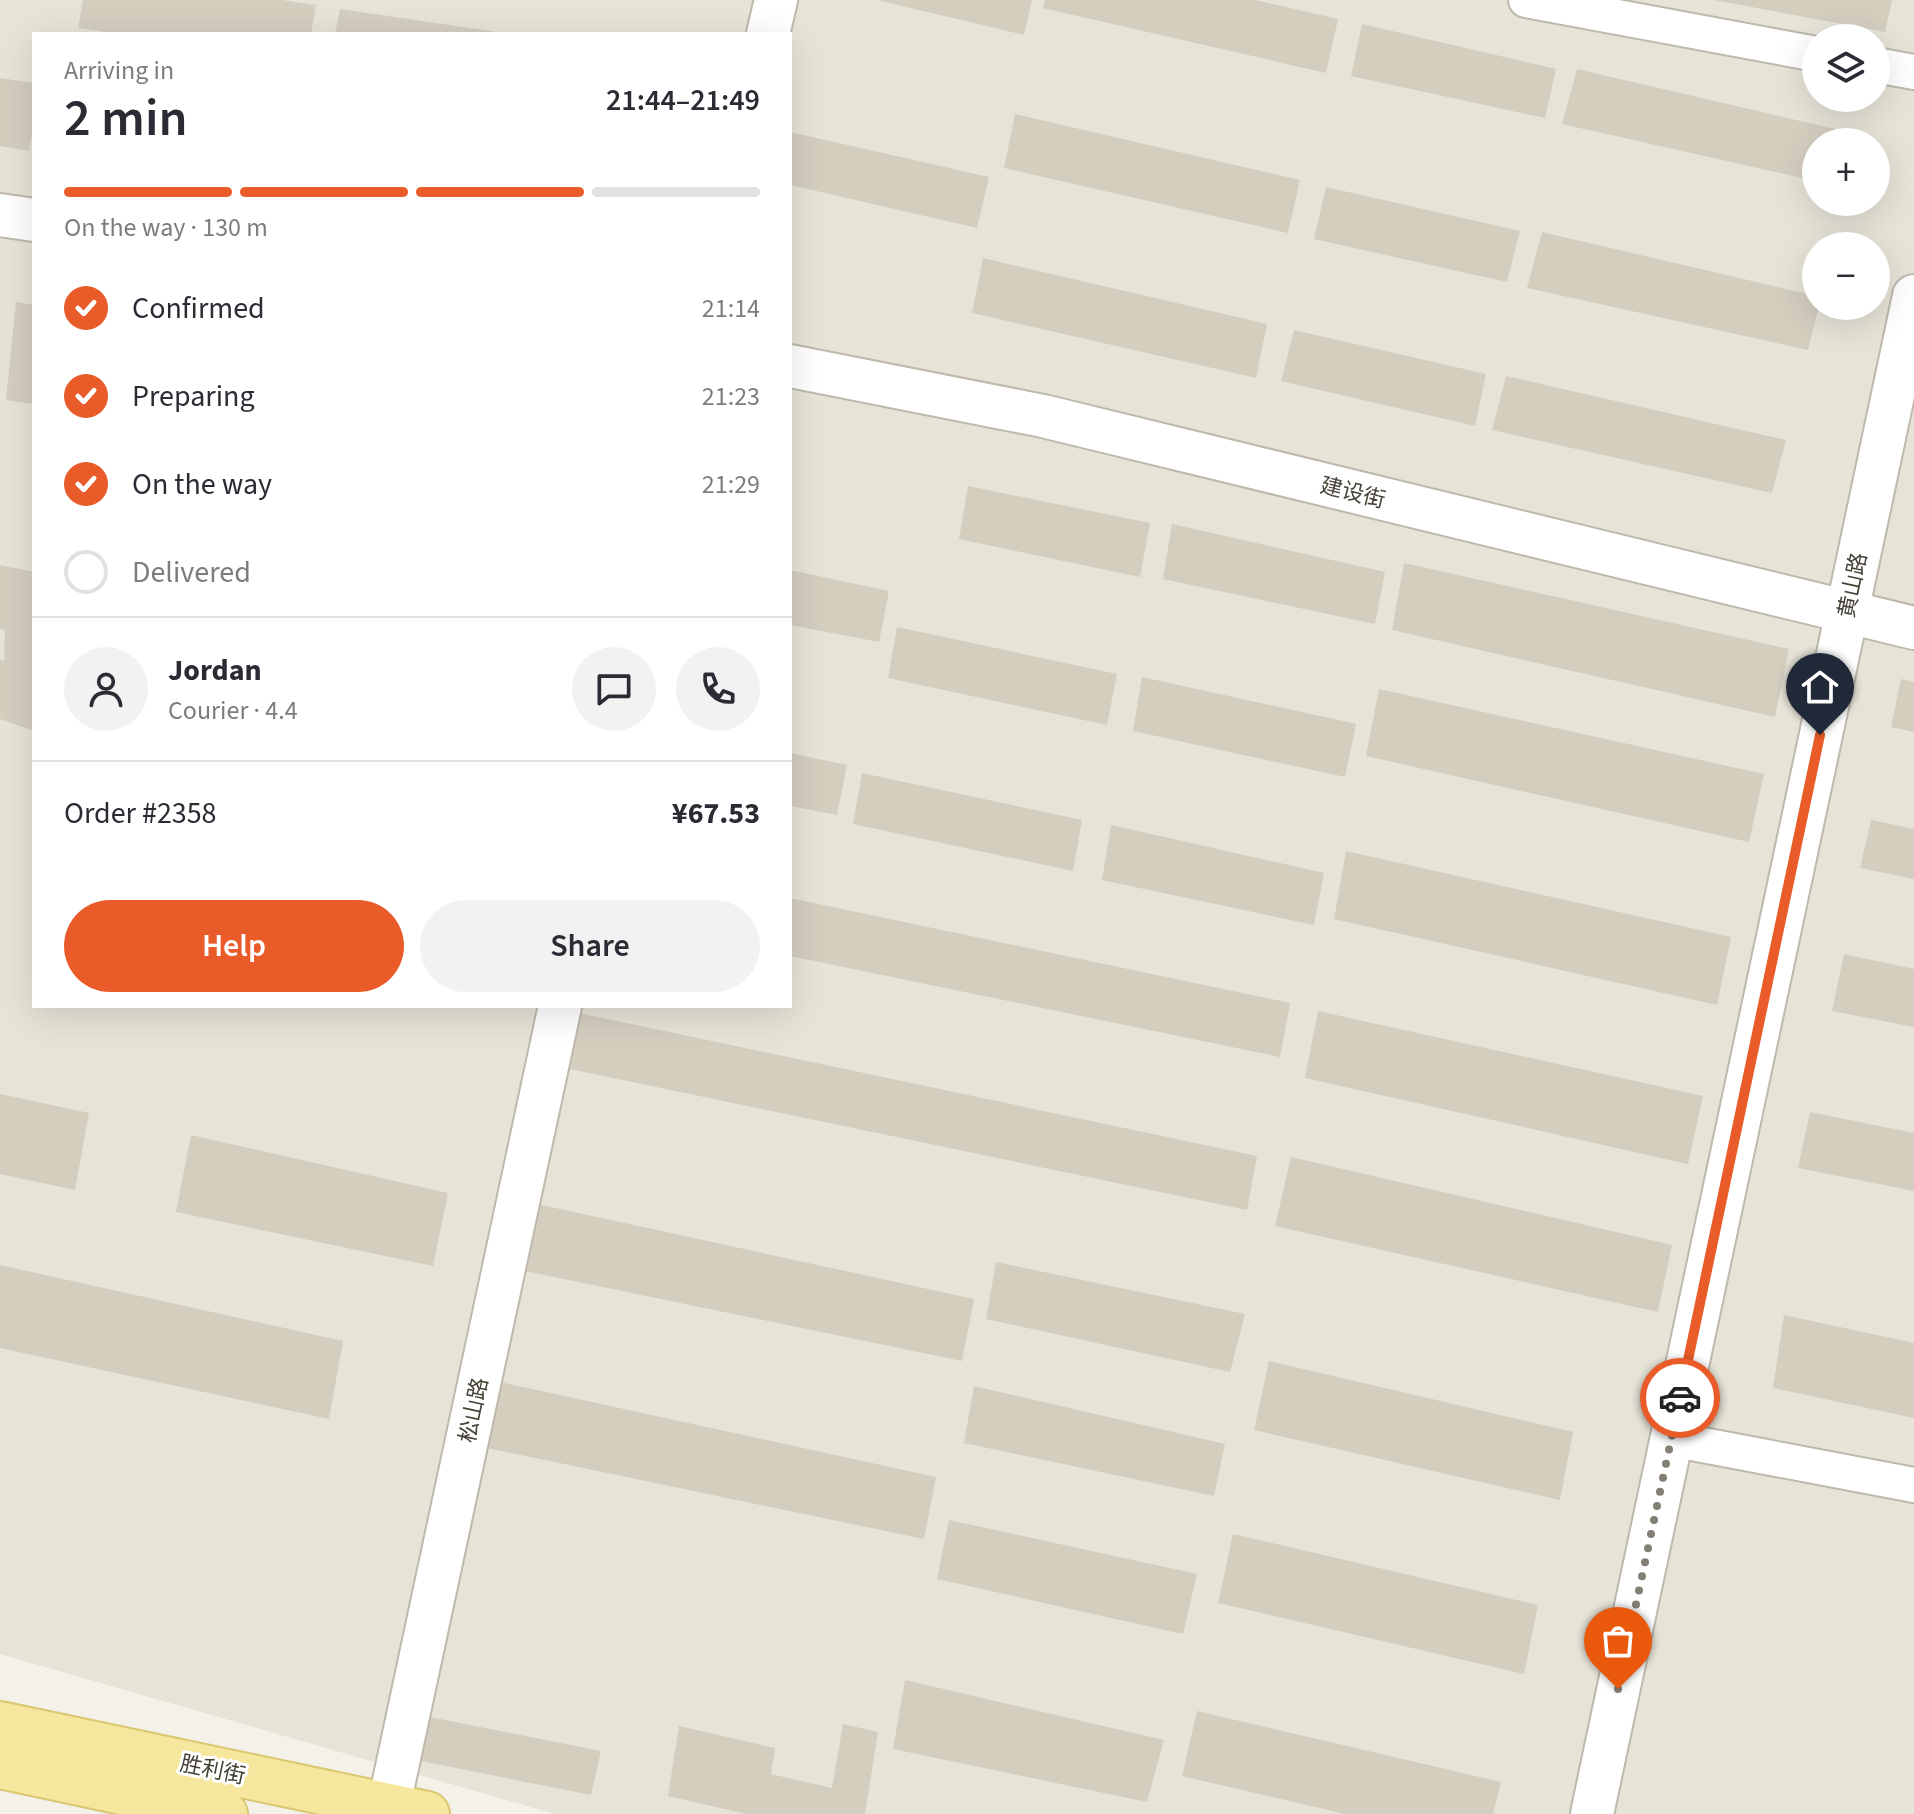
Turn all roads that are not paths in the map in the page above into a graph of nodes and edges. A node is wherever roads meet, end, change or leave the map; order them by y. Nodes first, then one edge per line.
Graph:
1 (776, 0) edge
2 (1526, 0) edge
3 (768, 32) edge
4 (1802, 51) edge
5 (1890, 68) edge
6 (1914, 72) edge
7 (0, 215) edge
8 (32, 220) edge
9 (1914, 296) edge
10 (792, 366) edge
11 (1846, 613) junction
12 (1914, 628) edge
13 (560, 1008) edge
14 (1671, 1439) junction
15 (1914, 1485) edge
16 (0, 1724) edge
17 (0, 1766) edge
18 (401, 1811) edge
19 (225, 1814) edge
20 (1592, 1814) edge

1 - 3 street
2 - 4 street
5 - 6 street
7 - 8 street
9 - 11 street, 黄山路
10 - 11 street, 建设街
11 - 12 street, 建设街
11 - 14 street, 黄山路
13 - 18 street, 松山路
14 - 15 street
14 - 20 street, 黄山路
16 - 18 main road, 胜利街
17 - 19 main road, 胜利街

